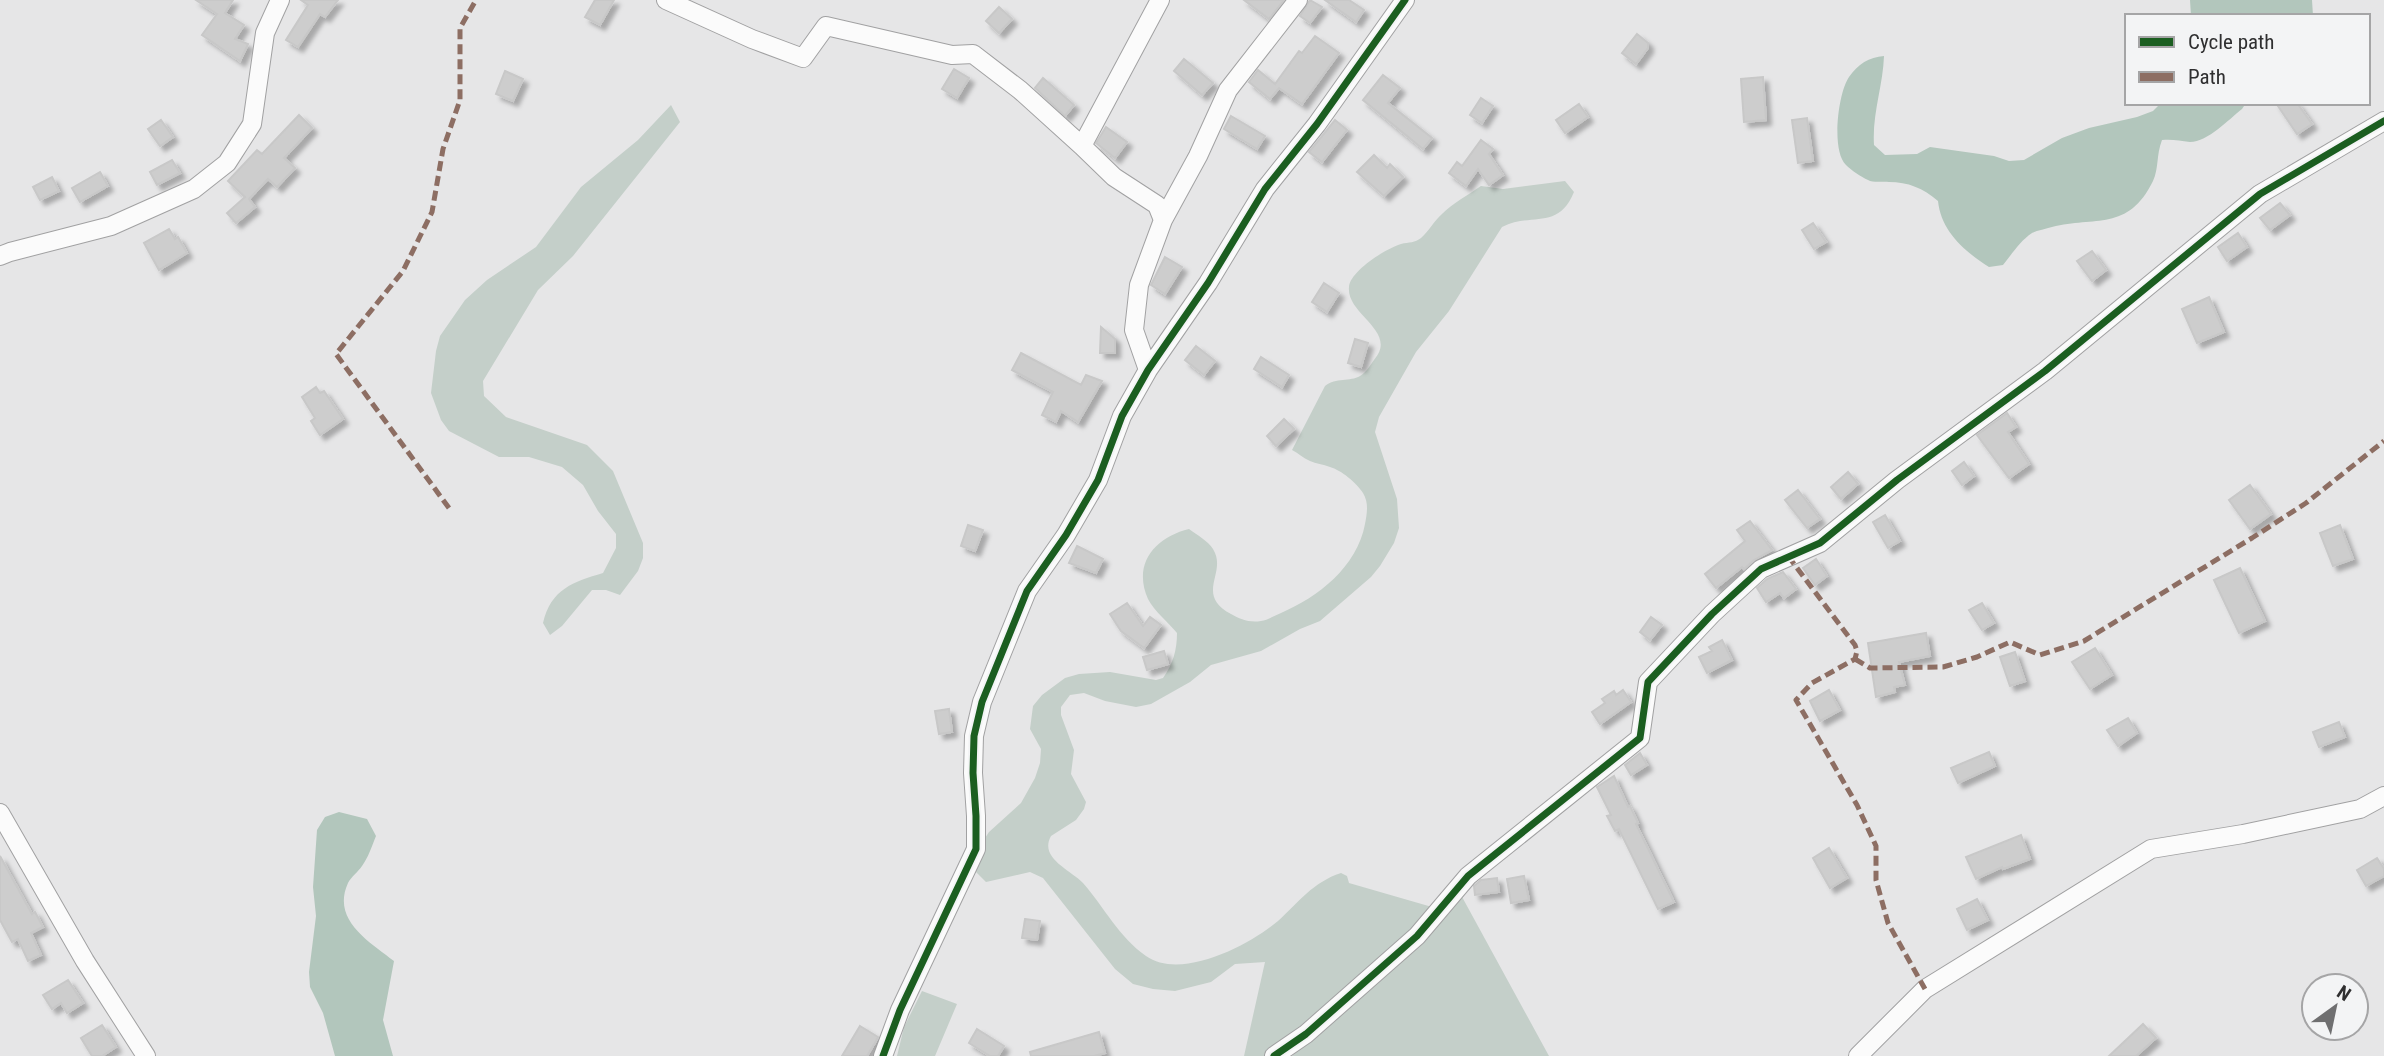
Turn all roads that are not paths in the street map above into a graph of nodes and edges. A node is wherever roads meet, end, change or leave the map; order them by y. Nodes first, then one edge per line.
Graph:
1 (280, 0) edge
2 (666, 0) edge
3 (1160, 0) edge
4 (1298, 0) edge
5 (1405, 0) edge
6 (2384, 121) edge
7 (1083, 146) junction
8 (1163, 220) junction
9 (0, 256) edge
10 (1148, 370) junction
11 (2384, 796) edge
12 (0, 813) edge
13 (146, 1056) edge
14 (883, 1056) edge
15 (1274, 1056) edge
16 (1858, 1056) edge

1 - 9 street
2 - 7 street
3 - 7 street
4 - 8 street
5 - 10 street
6 - 15 street
7 - 8 street
8 - 10 street
10 - 14 street
11 - 16 street
12 - 13 street

